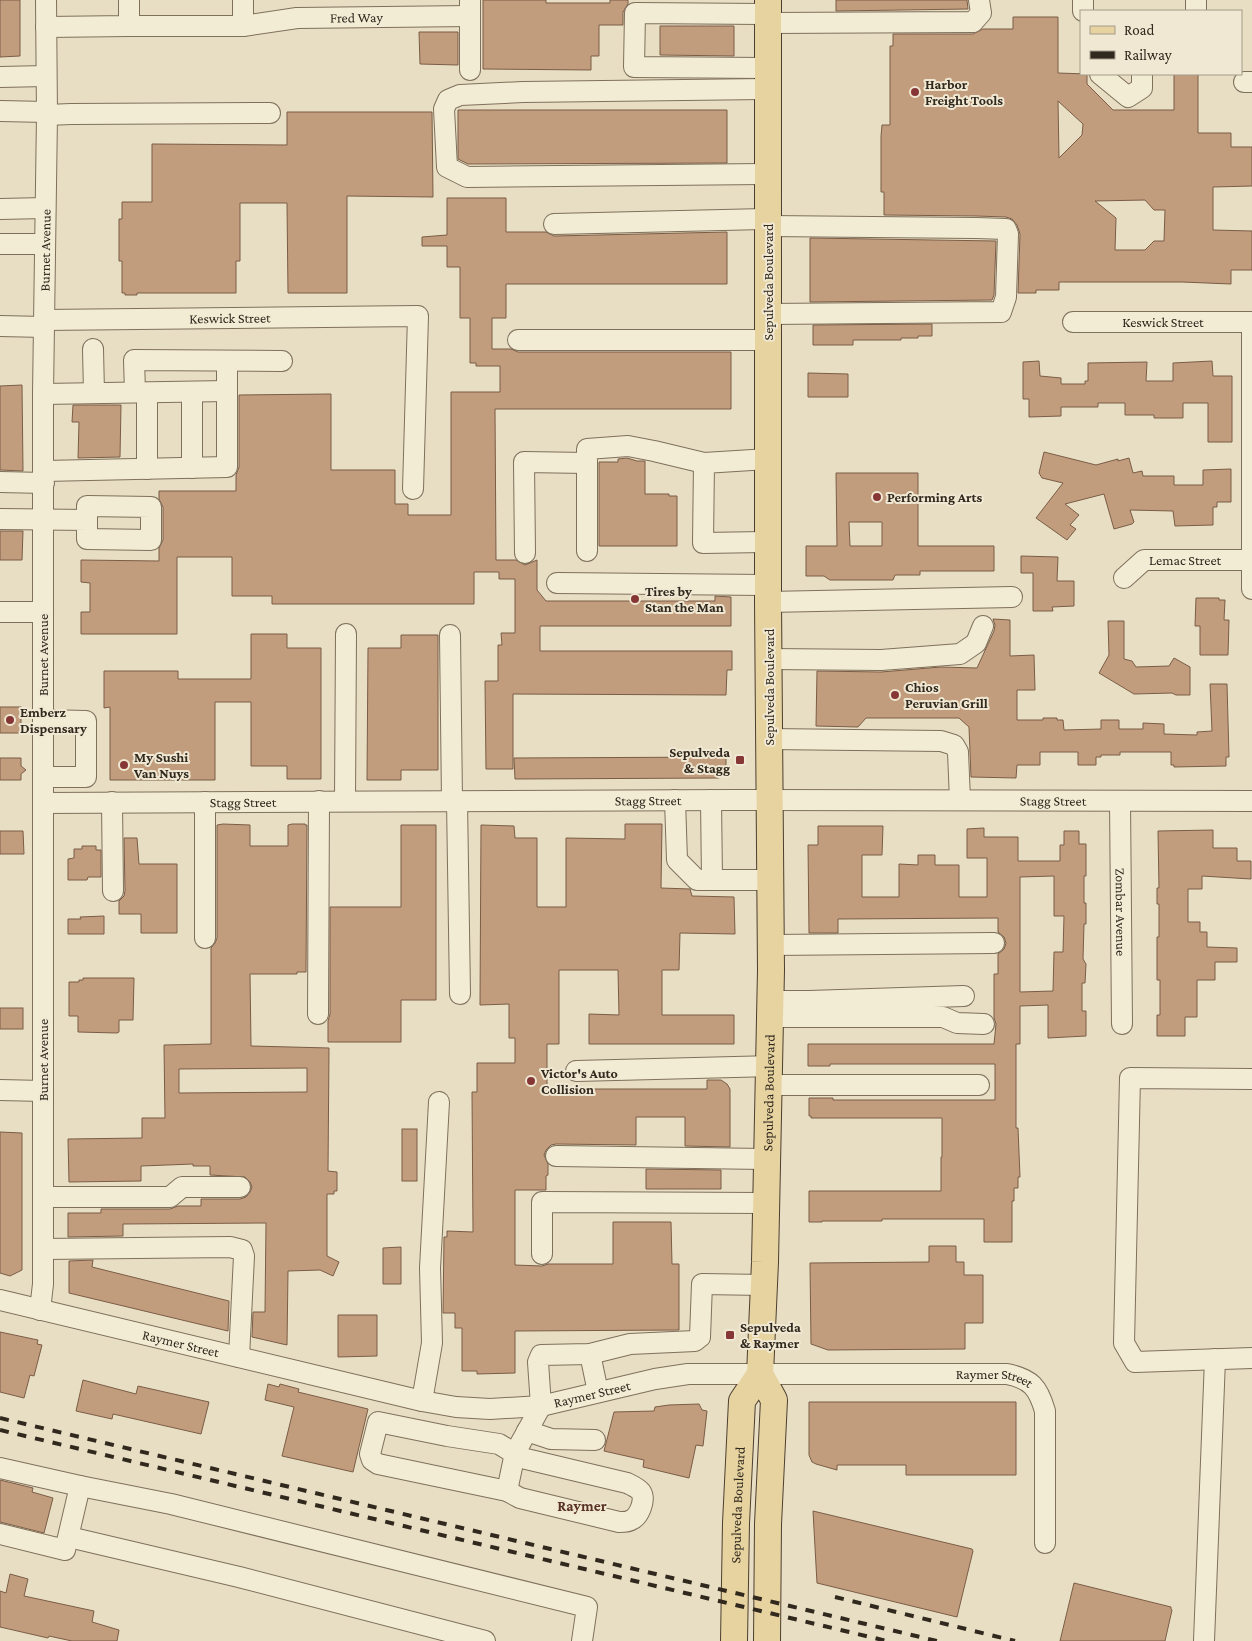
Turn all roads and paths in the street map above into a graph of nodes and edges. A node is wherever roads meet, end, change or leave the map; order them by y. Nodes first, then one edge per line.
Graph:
1 (46, 0) edge
2 (129, 0) edge
3 (242, 0) edge
4 (979, 0) edge
5 (357, 8) edge
6 (470, 8) edge
7 (768, 12) edge
8 (129, 26) junction
9 (243, 26) junction
10 (46, 27) junction
11 (470, 70) dead end
12 (1101, 75) edge
13 (1142, 75) edge
14 (0, 76) edge
15 (46, 76) junction
16 (768, 79) junction
17 (0, 111) edge
18 (270, 113) dead end
19 (47, 114) junction
20 (768, 174) junction
21 (45, 208) junction
22 (0, 209) edge
23 (768, 223) junction
24 (554, 224) dead end
25 (0, 244) edge
26 (45, 244) junction
27 (1073, 322) dead end
28 (1252, 322) edge
29 (44, 323) junction
30 (0, 326) edge
31 (768, 327) junction
32 (518, 340) dead end
33 (93, 349) dead end
34 (227, 361) junction
35 (282, 361) dead end
36 (94, 392) junction
37 (141, 392) junction
38 (227, 392) junction
39 (192, 393) junction
40 (43, 394) junction
41 (769, 460) junction
42 (587, 463) junction
43 (704, 463) junction
44 (147, 468) junction
45 (192, 468) junction
46 (44, 477) junction
47 (0, 482) edge
48 (413, 489) dead end
49 (0, 519) edge
50 (43, 520) junction
51 (87, 520) dead end
52 (769, 542) junction
53 (587, 551) dead end
54 (525, 552) dead end
55 (1252, 560) edge
56 (1124, 578) dead end
57 (557, 583) dead end
58 (1252, 589) edge
59 (769, 593) junction
60 (1012, 597) dead end
61 (0, 612) edge
62 (43, 612) junction
63 (983, 626) dead end
64 (346, 634) dead end
65 (450, 635) dead end
66 (769, 659) junction
67 (43, 720) junction
68 (769, 739) junction
69 (43, 777) junction
70 (675, 800) junction
71 (712, 800) junction
72 (769, 800) junction
73 (960, 800) junction
74 (454, 801) junction
75 (1120, 801) junction
76 (1252, 801) edge
77 (43, 802) junction
78 (112, 802) junction
79 (205, 802) junction
80 (319, 802) junction
81 (345, 802) junction
82 (712, 880) junction
83 (770, 880) junction
84 (113, 891) dead end
85 (205, 938) dead end
86 (994, 943) dead end
87 (771, 945) junction
88 (460, 994) dead end
89 (964, 996) dead end
90 (770, 1009) junction
91 (318, 1014) dead end
92 (984, 1024) dead end
93 (1122, 1024) dead end
94 (576, 1071) dead end
95 (770, 1076) junction
96 (1252, 1079) edge
97 (978, 1085) dead end
98 (0, 1090) edge
99 (43, 1091) junction
100 (439, 1102) dead end
101 (556, 1156) dead end
102 (768, 1160) junction
103 (240, 1187) dead end
104 (43, 1197) junction
105 (767, 1204) junction
106 (43, 1249) junction
107 (542, 1254) dead end
108 (764, 1285) junction
109 (0, 1300) edge
110 (40, 1310) junction
111 (590, 1354) junction
112 (239, 1357) junction
113 (1252, 1358) edge
114 (1215, 1359) junction
115 (760, 1374) junction
116 (380, 1391) junction
117 (598, 1392) junction
118 (422, 1401) junction
119 (541, 1406) junction
120 (378, 1422) junction
121 (526, 1431) junction
122 (595, 1440) dead end
123 (515, 1453) junction
124 (0, 1468) edge
125 (80, 1486) junction
126 (507, 1491) junction
127 (0, 1534) edge
128 (68, 1537) junction
129 (1045, 1542) dead end
130 (485, 1641) edge
131 (582, 1641) edge
132 (734, 1641) edge
133 (767, 1641) edge
134 (1204, 1641) edge

1 - 10 street, Burnet Avenue
2 - 8 street
3 - 9 street
4 - 7 street
5 - 6 street, Fred Way
5 - 9 street, Fred Way
6 - 11 street
7 - 16 main road, Sepulveda Boulevard
7 - 16 street
8 - 9 street, Fred Way
8 - 10 street, Fred Way
10 - 15 street, Burnet Avenue
12 - 13 street
14 - 15 street
15 - 19 street, Burnet Avenue
16 - 20 main road, Sepulveda Boulevard
16 - 20 street
17 - 19 street
18 - 19 street
19 - 21 street, Burnet Avenue
20 - 23 main road, Sepulveda Boulevard
21 - 22 street
21 - 26 street, Burnet Avenue
23 - 24 street
23 - 31 main road, Sepulveda Boulevard
23 - 31 street
25 - 26 street
26 - 29 street, Burnet Avenue
27 - 28 street, Keswick Street
28 - 55 street
29 - 30 street, Keswick Street
29 - 40 street, Burnet Avenue
29 - 48 street, Keswick Street
31 - 32 street
31 - 41 main road, Sepulveda Boulevard
33 - 36 street
34 - 35 street
34 - 37 street
34 - 38 street
36 - 37 street
36 - 40 street
37 - 39 street
37 - 44 street
38 - 39 street
38 - 45 street
39 - 45 street
40 - 46 street, Burnet Avenue
41 - 43 street
41 - 52 main road, Sepulveda Boulevard
42 - 43 street
42 - 53 street
42 - 54 street
43 - 52 street
44 - 45 street
44 - 46 street
46 - 47 street
46 - 50 street, Burnet Avenue
49 - 50 street
50 - 51 street
50 - 62 street, Burnet Avenue
52 - 59 main road, Sepulveda Boulevard
55 - 56 street, Lemac Street
55 - 58 street
57 - 59 street
59 - 60 street
59 - 66 main road, Sepulveda Boulevard
61 - 62 street
62 - 67 street, Burnet Avenue
63 - 66 street
64 - 81 street
65 - 74 street
66 - 68 main road, Sepulveda Boulevard
67 - 69 street, Burnet Avenue
67 - 69 street
68 - 72 main road, Sepulveda Boulevard
68 - 73 street
69 - 77 street, Burnet Avenue
70 - 71 street, Stagg Street
70 - 74 street, Stagg Street
70 - 82 street
71 - 72 street, Stagg Street
71 - 82 street
72 - 73 street, Stagg Street
72 - 83 main road, Sepulveda Boulevard
73 - 75 street, Stagg Street
74 - 81 street, Stagg Street
74 - 88 street
75 - 76 street, Stagg Street
75 - 93 street, Zombar Avenue
77 - 78 street, Stagg Street
77 - 99 street, Burnet Avenue
78 - 79 street, Stagg Street
78 - 84 street
79 - 80 street, Stagg Street
79 - 85 street
80 - 81 street, Stagg Street
80 - 91 street
82 - 83 street
83 - 87 main road, Sepulveda Boulevard
86 - 87 street
87 - 90 main road, Sepulveda Boulevard
89 - 90 street
90 - 92 street
90 - 95 main road, Sepulveda Boulevard
94 - 95 street
95 - 97 street
95 - 102 main road, Sepulveda Boulevard
96 - 114 street
98 - 99 street
99 - 104 street, Burnet Avenue
100 - 118 street
101 - 102 street
102 - 105 main road, Sepulveda Boulevard
103 - 104 street
104 - 106 street, Burnet Avenue
105 - 107 street
105 - 108 main road, Sepulveda Boulevard
106 - 110 street, Burnet Avenue
106 - 112 street
108 - 111 street
108 - 115 main road, Sepulveda Boulevard
109 - 110 street, Raymer Street
110 - 112 street, Raymer Street
111 - 117 street
111 - 119 street
112 - 116 street, Raymer Street
113 - 114 street
114 - 134 street
115 - 117 street, Raymer Street
115 - 129 street, Raymer Street
115 - 132 main road, Sepulveda Boulevard
115 - 133 main road
116 - 118 street, Raymer Street
116 - 120 street
117 - 119 street, Raymer Street
118 - 119 street, Raymer Street
119 - 121 street
120 - 123 street
120 - 126 street
121 - 122 street
121 - 123 street
123 - 126 street
123 - 126 street
124 - 125 street
125 - 128 street
125 - 131 street
127 - 128 street
128 - 130 street

